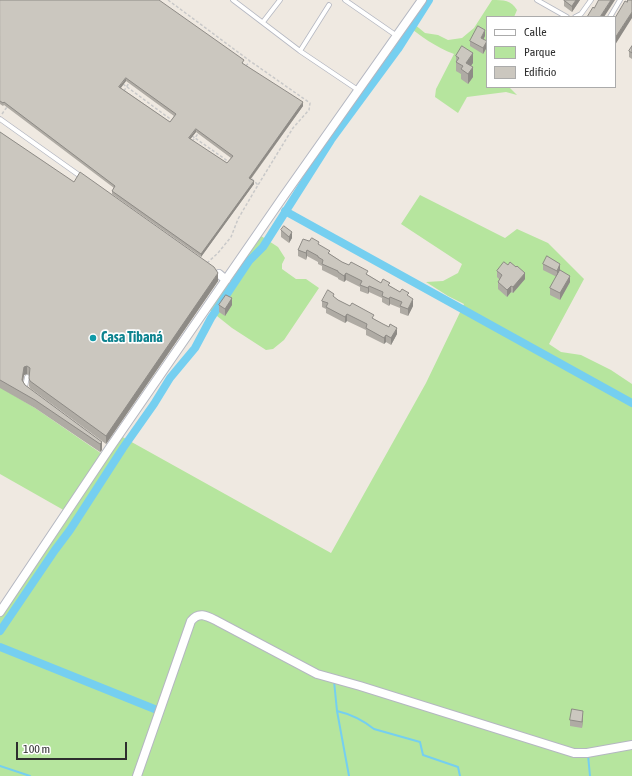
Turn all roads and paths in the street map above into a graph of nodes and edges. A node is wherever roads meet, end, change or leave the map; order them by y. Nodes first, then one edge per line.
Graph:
1 (168, 0) edge
2 (233, 0) edge
3 (280, 0) edge
4 (345, 0) edge
5 (422, 0) edge
6 (537, 0) edge
7 (591, 0) edge
8 (620, 0) edge
9 (329, 5) dead end
10 (565, 16) edge
11 (577, 16) edge
12 (611, 16) edge
13 (264, 22) junction
14 (397, 36) junction
15 (300, 51) junction
16 (250, 61) junction
17 (245, 67) edge
18 (131, 81) edge
19 (120, 82) edge
20 (126, 87) junction
21 (358, 90) junction
22 (122, 93) edge
23 (9, 105) edge
24 (0, 118) edge
25 (176, 124) edge
26 (199, 131) edge
27 (188, 133) edge
28 (195, 138) junction
29 (190, 144) edge
30 (233, 164) edge
31 (246, 174) edge
32 (88, 182) edge
33 (258, 185) junction
34 (206, 265) joint
35 (219, 274) joint
36 (226, 280) junction
37 (27, 377) dead end
38 (28, 391) edge
39 (0, 612) edge
40 (632, 745) edge
41 (137, 776) edge

1 - 16 path
2 - 13 lane
3 - 13 lane
4 - 14 lane
5 - 14 street
6 - 10 lane
7 - 11 lane
8 - 12 lane
9 - 15 lane
13 - 15 lane
14 - 21 street
15 - 21 lane
16 - 17 path
16 - 33 path
18 - 20 path
19 - 20 path
20 - 22 path
20 - 25 path
21 - 36 street
23 - 24 path
24 - 32 lane
26 - 28 path
27 - 28 path
28 - 29 path
28 - 30 path
31 - 33 path
33 - 34 path
34 - 35 lane
35 - 36 street
36 - 39 street
37 - 38 lane
40 - 41 street

